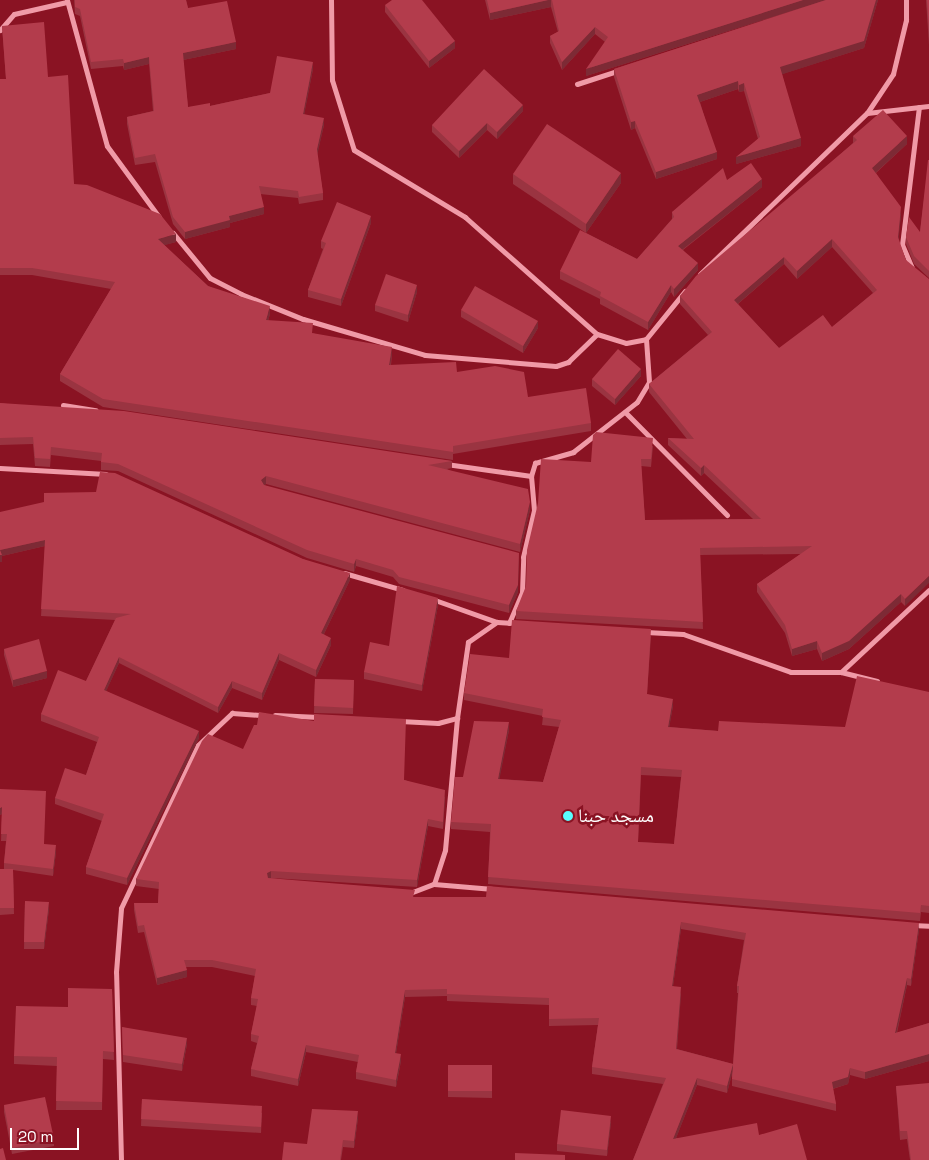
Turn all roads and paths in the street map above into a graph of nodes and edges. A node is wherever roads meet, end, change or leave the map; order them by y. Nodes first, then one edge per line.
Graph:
1 (331, 0) edge
2 (906, 0) edge
3 (67, 1) edge
4 (0, 30) edge
5 (623, 69) edge
6 (577, 84) dead end
7 (929, 106) edge
8 (919, 107) junction
9 (866, 114) junction
10 (162, 219) edge
11 (168, 226) edge
12 (917, 272) edge
13 (693, 281) edge
14 (687, 288) edge
15 (597, 334) junction
16 (646, 339) junction
17 (63, 405) edge
18 (101, 411) edge
19 (625, 412) junction
20 (435, 462) edge
21 (0, 468) edge
22 (116, 475) edge
23 (531, 476) junction
24 (727, 515) dead end
25 (513, 555) edge
26 (523, 557) junction
27 (341, 572) edge
28 (929, 590) edge
29 (413, 593) edge
30 (422, 596) edge
31 (498, 622) junction
32 (509, 623) junction
33 (528, 624) edge
34 (635, 631) edge
35 (841, 672) junction
36 (885, 683) edge
37 (330, 718) edge
38 (457, 718) junction
39 (389, 720) edge
40 (434, 884) junction
41 (500, 890) edge
42 (403, 892) edge
43 (900, 924) edge
44 (929, 926) edge
45 (121, 1160) edge

1 - 15 street
2 - 9 street
3 - 4 street
3 - 10 street
5 - 6 street
7 - 8 street
8 - 9 street
8 - 12 street
9 - 13 street
11 - 15 street
14 - 16 street
15 - 16 street
16 - 19 street
17 - 18 street
19 - 23 street
19 - 24 street
20 - 23 street
21 - 22 street
23 - 26 street
25 - 26 street
26 - 32 street
27 - 29 street
28 - 35 street
30 - 31 street
31 - 32 street
31 - 38 street
32 - 33 street
34 - 35 street
35 - 36 street
37 - 45 street
38 - 39 street
38 - 40 street
40 - 41 street
40 - 42 street
43 - 44 street

